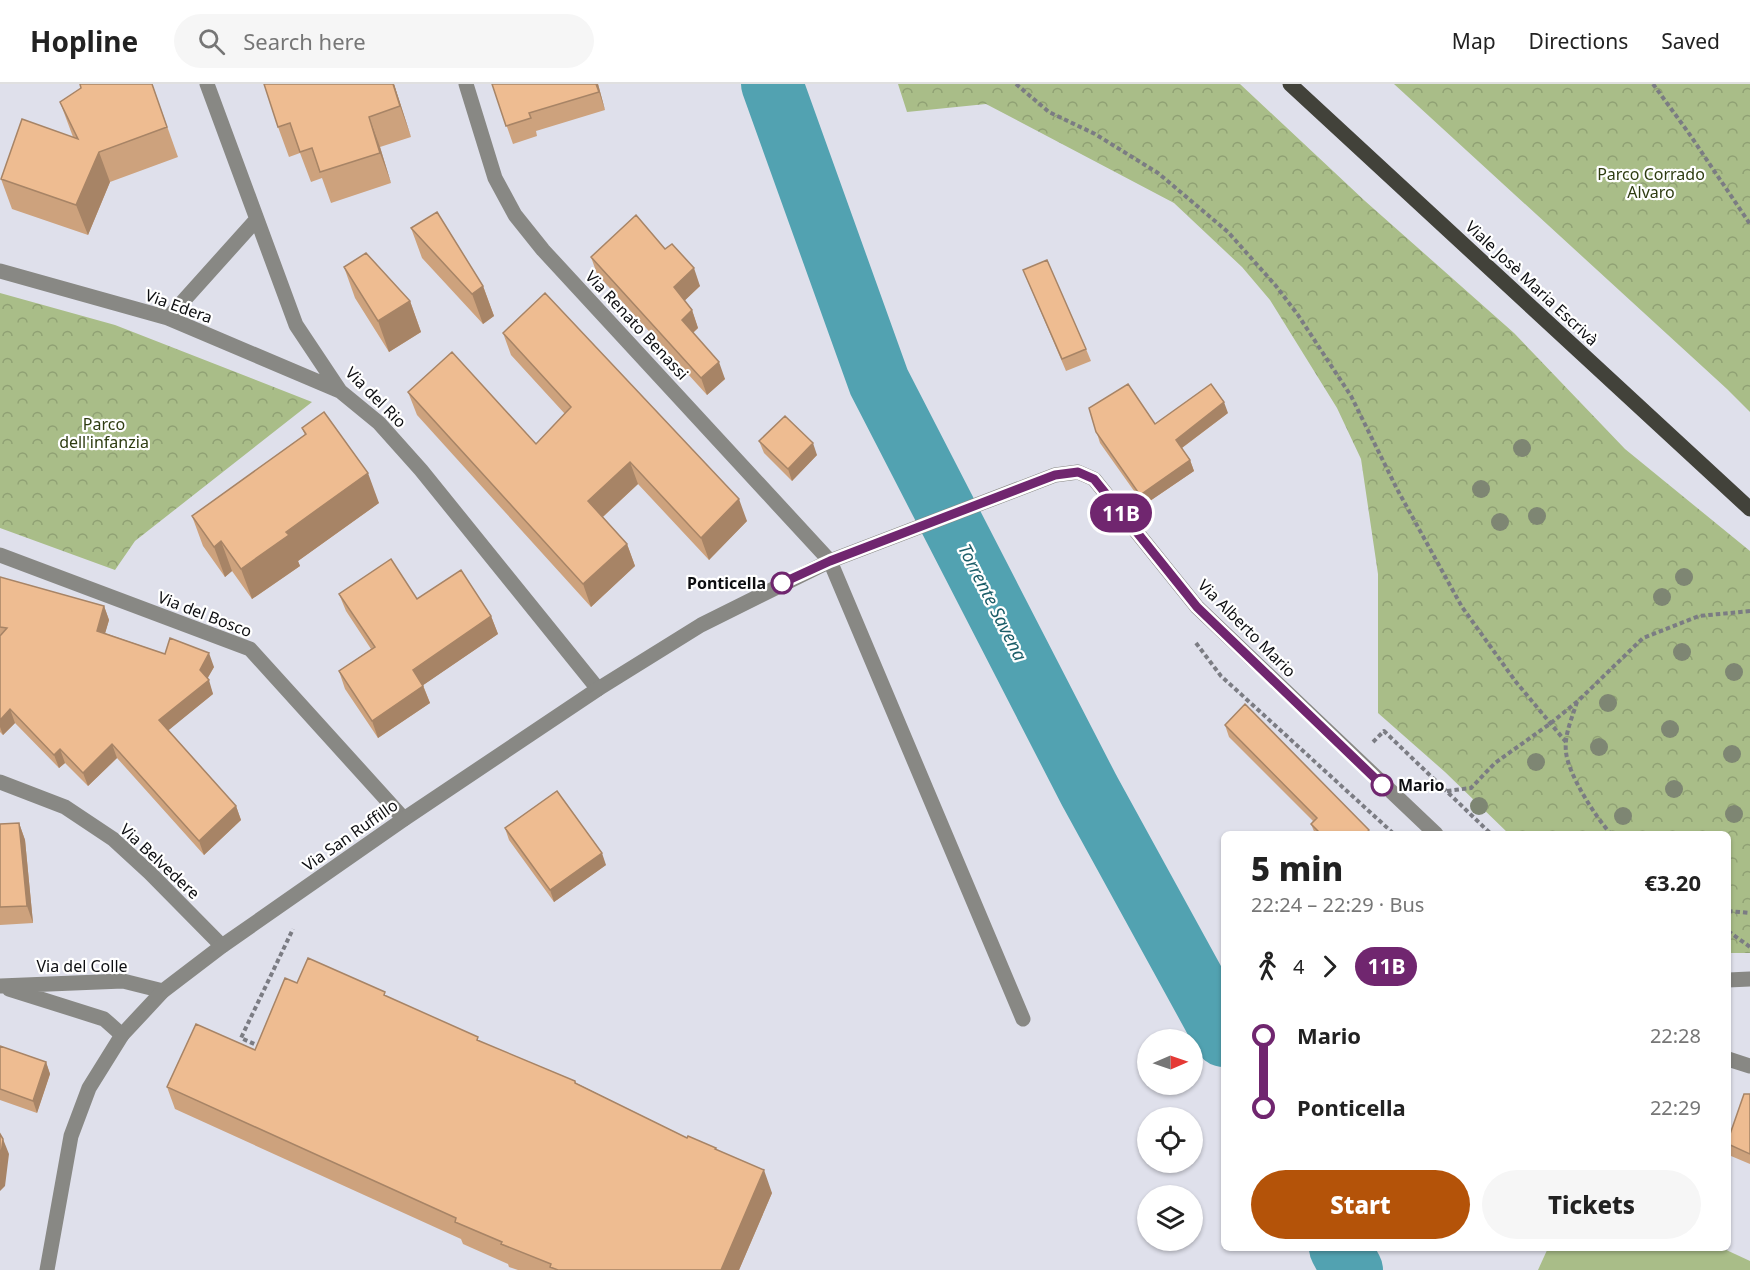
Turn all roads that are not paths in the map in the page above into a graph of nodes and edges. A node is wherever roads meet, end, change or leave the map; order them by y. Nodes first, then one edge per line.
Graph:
1 (207, 84) edge
2 (466, 84) edge
3 (1290, 84) edge
4 (256, 220) junction
5 (0, 272) edge
6 (168, 318) junction
7 (340, 391) junction
8 (1750, 508) edge
9 (0, 555) edge
10 (830, 561) junction
11 (598, 689) junction
12 (0, 782) edge
13 (404, 819) junction
14 (1433, 831) edge
15 (222, 946) junction
16 (1750, 979) edge
17 (1731, 980) edge
18 (0, 987) edge
19 (163, 991) junction
20 (1023, 1018) dead end
21 (122, 1035) junction
22 (1731, 1060) edge
23 (1750, 1066) edge
24 (47, 1270) edge

1 - 4 street, Via del Rio
2 - 10 street, Via Renato Benassi
3 - 8 main road, Viale Josè Maria Escrivà
4 - 6 street
4 - 7 street, Via del Rio
5 - 6 street, Via Edera
6 - 7 street, Via Edera
7 - 11 street, Via del Rio
9 - 13 street, Via del Bosco
10 - 11 street, Via San Ruffillo
10 - 14 street, Via Alberto Mario
10 - 20 street, Via Renato Benassi
11 - 13 street, Via San Ruffillo
12 - 15 street, Via Belvedere
13 - 15 street, Via San Ruffillo
15 - 19 street, Via San Ruffillo
16 - 17 street
18 - 19 street, Via del Colle
18 - 21 street, Via del Colle
19 - 21 street, Via San Ruffillo
21 - 24 street, Via San Ruffillo
22 - 23 street

